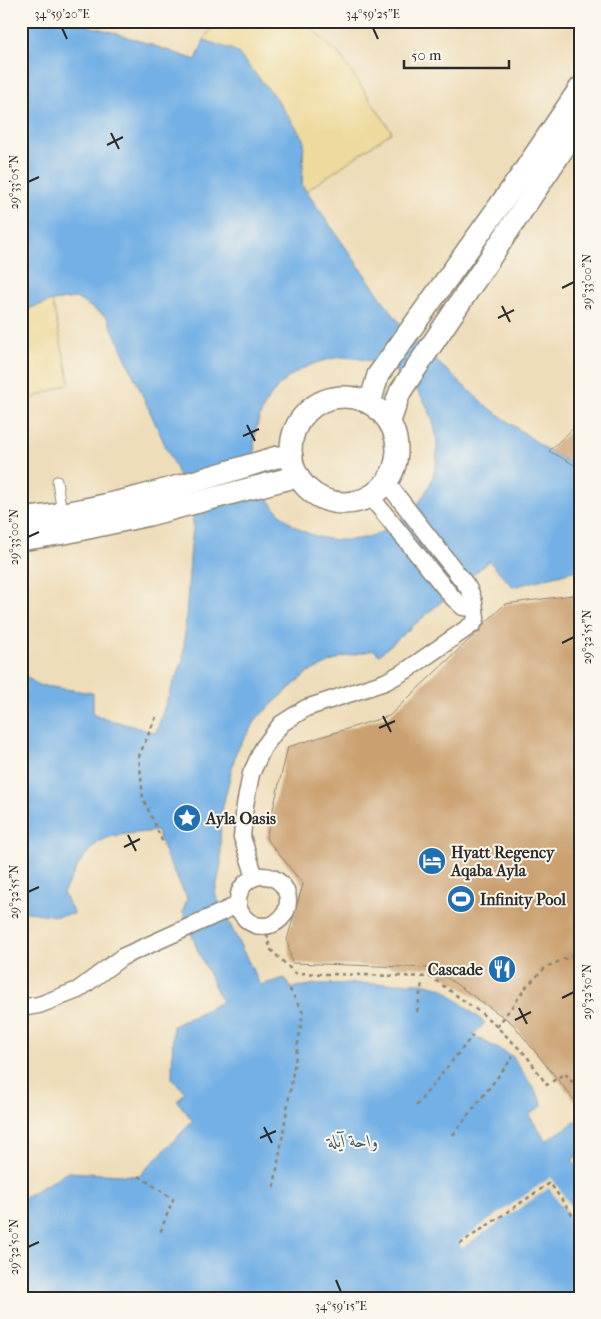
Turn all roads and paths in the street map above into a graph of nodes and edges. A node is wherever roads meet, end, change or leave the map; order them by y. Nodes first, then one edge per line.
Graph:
1 (580, 88) edge
2 (580, 124) edge
3 (416, 320) junction
4 (437, 336) junction
5 (370, 403) junction
6 (390, 421) junction
7 (288, 467) junction
8 (57, 481) dead end
9 (383, 495) junction
10 (21, 519) edge
11 (64, 524) junction
12 (21, 540) edge
13 (474, 608) junction
14 (156, 717) dead end
15 (164, 845) dead end
16 (255, 877) junction
17 (236, 908) junction
18 (264, 927) junction
19 (580, 952) edge
20 (422, 983) dead end
21 (289, 988) dead end
22 (21, 1008) edge
23 (417, 1012) dead end
24 (497, 1027) junction
25 (473, 1035) dead end
26 (513, 1058) dead end
27 (580, 1092) edge
28 (416, 1106) dead end
29 (453, 1135) dead end
30 (138, 1176) dead end
31 (274, 1187) dead end
32 (580, 1226) edge
33 (160, 1233) dead end
34 (460, 1244) dead end

1 - 3 street
2 - 4 street
3 - 4 street
3 - 5 street
4 - 6 street
5 - 6 street
5 - 7 street
6 - 9 street
7 - 9 street
7 - 11 street
8 - 11 lane
9 - 13 street
9 - 13 street
10 - 11 street
11 - 12 street
13 - 16 street
14 - 15 path
16 - 17 street
16 - 18 street
17 - 18 street
17 - 22 street
18 - 24 path
19 - 24 path
20 - 23 path
21 - 31 path
24 - 27 path
25 - 28 path
26 - 29 path
30 - 33 path
32 - 34 path

